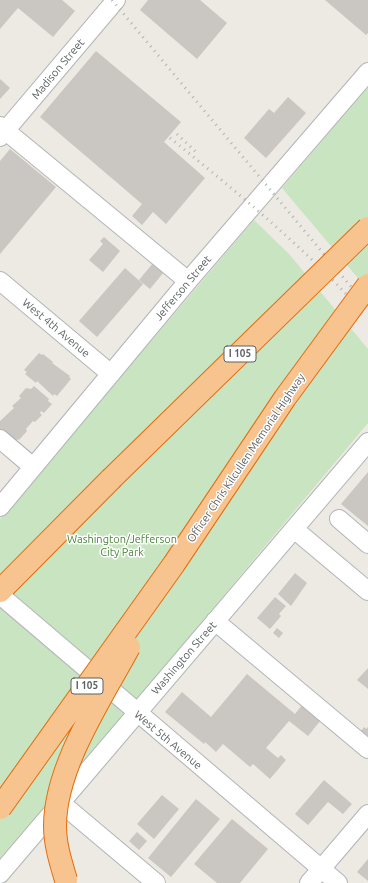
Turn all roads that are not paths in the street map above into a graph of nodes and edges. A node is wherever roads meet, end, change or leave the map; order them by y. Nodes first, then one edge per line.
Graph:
1 (116, 0) edge
2 (368, 72) edge
3 (2, 131) edge
4 (368, 228) edge
5 (0, 281) edge
6 (188, 281) junction
7 (368, 285) edge
8 (111, 374) junction
9 (0, 439) edge
10 (368, 442) edge
11 (33, 467) junction
12 (111, 479) junction
13 (0, 507) edge
14 (339, 519) dead end
15 (294, 529) junction
16 (368, 544) edge
17 (174, 564) junction
18 (0, 570) edge
19 (0, 591) edge
20 (368, 591) edge
21 (0, 595) edge
22 (215, 621) junction
23 (136, 713) junction
24 (368, 749) edge
25 (61, 803) junction
26 (0, 808) edge
27 (368, 814) edge
28 (322, 869) junction
29 (0, 874) edge
30 (67, 882) edge
31 (156, 883) edge
32 (310, 883) edge
33 (338, 883) edge

1 - 3 street, Madison Street
2 - 6 street, Jefferson Street
3 - 6 street
4 - 12 highway, I 105, bridge
5 - 8 street, West 4th Avenue
6 - 8 street, Jefferson Street
7 - 17 highway, Officer Chris Kilcullen Memorial Highway / I 105, bridge
8 - 11 street, Jefferson Street
9 - 11 street
10 - 15 street, Washington Street
11 - 13 street, Jefferson Street
12 - 18 highway
12 - 19 highway, I 105
14 - 16 street
15 - 20 street
15 - 22 street, Washington Street
17 - 26 highway, Officer Chris Kilcullen Memorial Highway / I 105, bridge
17 - 30 highway, bridge
21 - 23 street, West 5th Avenue
22 - 23 street, Washington Street
22 - 24 street
23 - 25 street, Washington Street
23 - 28 street, West 5th Avenue
25 - 29 street, Washington Street
25 - 31 street
27 - 28 street
28 - 32 street
28 - 33 street, West 5th Avenue

